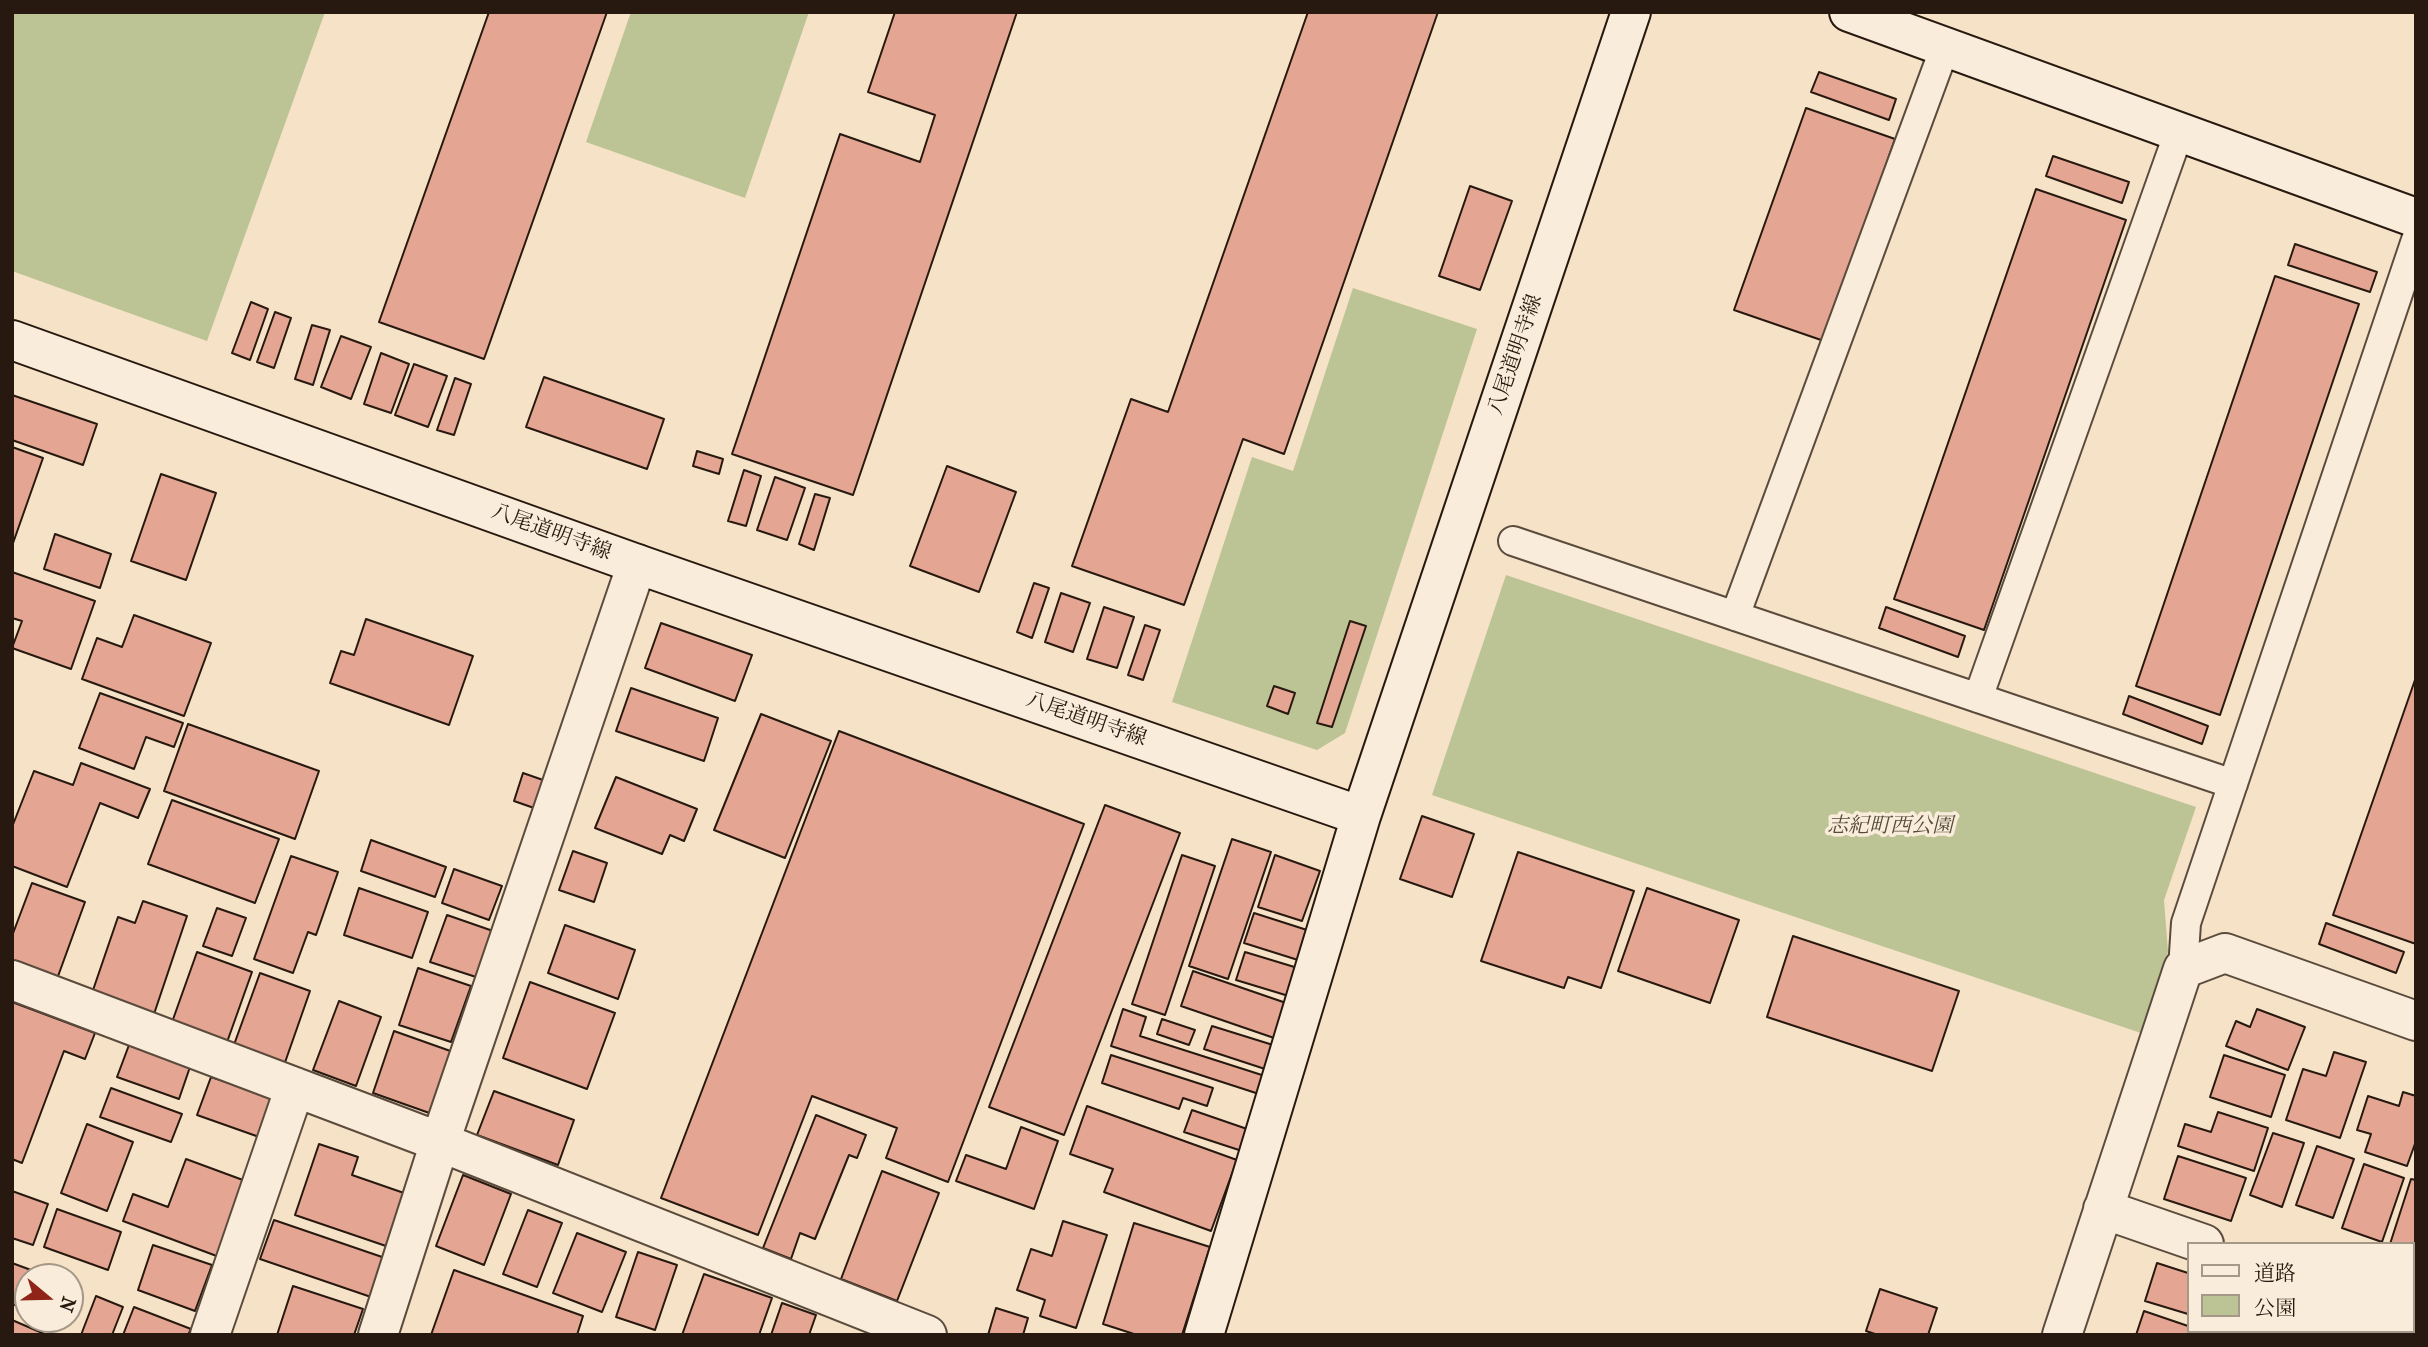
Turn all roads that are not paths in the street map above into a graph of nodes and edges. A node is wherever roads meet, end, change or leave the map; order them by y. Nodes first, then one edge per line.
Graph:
1 (1632, 12) edge
2 (1849, 12) edge
3 (1945, 47) junction
4 (2179, 132) junction
5 (2416, 218) edge
6 (2416, 240) edge
7 (12, 340) edge
8 (1513, 541) dead end
9 (637, 564) junction
10 (1735, 616) junction
11 (1978, 698) junction
12 (2233, 784) junction
13 (1361, 816) junction
14 (2183, 969) junction
15 (12, 980) edge
16 (2415, 1020) edge
17 (295, 1087) junction
18 (440, 1142) junction
19 (2103, 1209) junction
20 (2198, 1242) edge
21 (210, 1335) edge
22 (378, 1335) edge
23 (927, 1335) edge
24 (1204, 1335) edge
25 (2062, 1335) edge

1 - 13 street, 八尾道明寺線
2 - 3 street
3 - 4 street
3 - 10 lane
4 - 5 street
4 - 11 lane
6 - 12 lane
7 - 9 street, 八尾道明寺線
8 - 10 lane
9 - 13 street, 八尾道明寺線
9 - 18 street
10 - 11 lane
11 - 12 lane
12 - 14 lane
13 - 24 street
14 - 16 street
14 - 19 street
15 - 17 street
17 - 18 street
17 - 21 street
18 - 22 street
18 - 23 street
19 - 20 street
19 - 25 street

